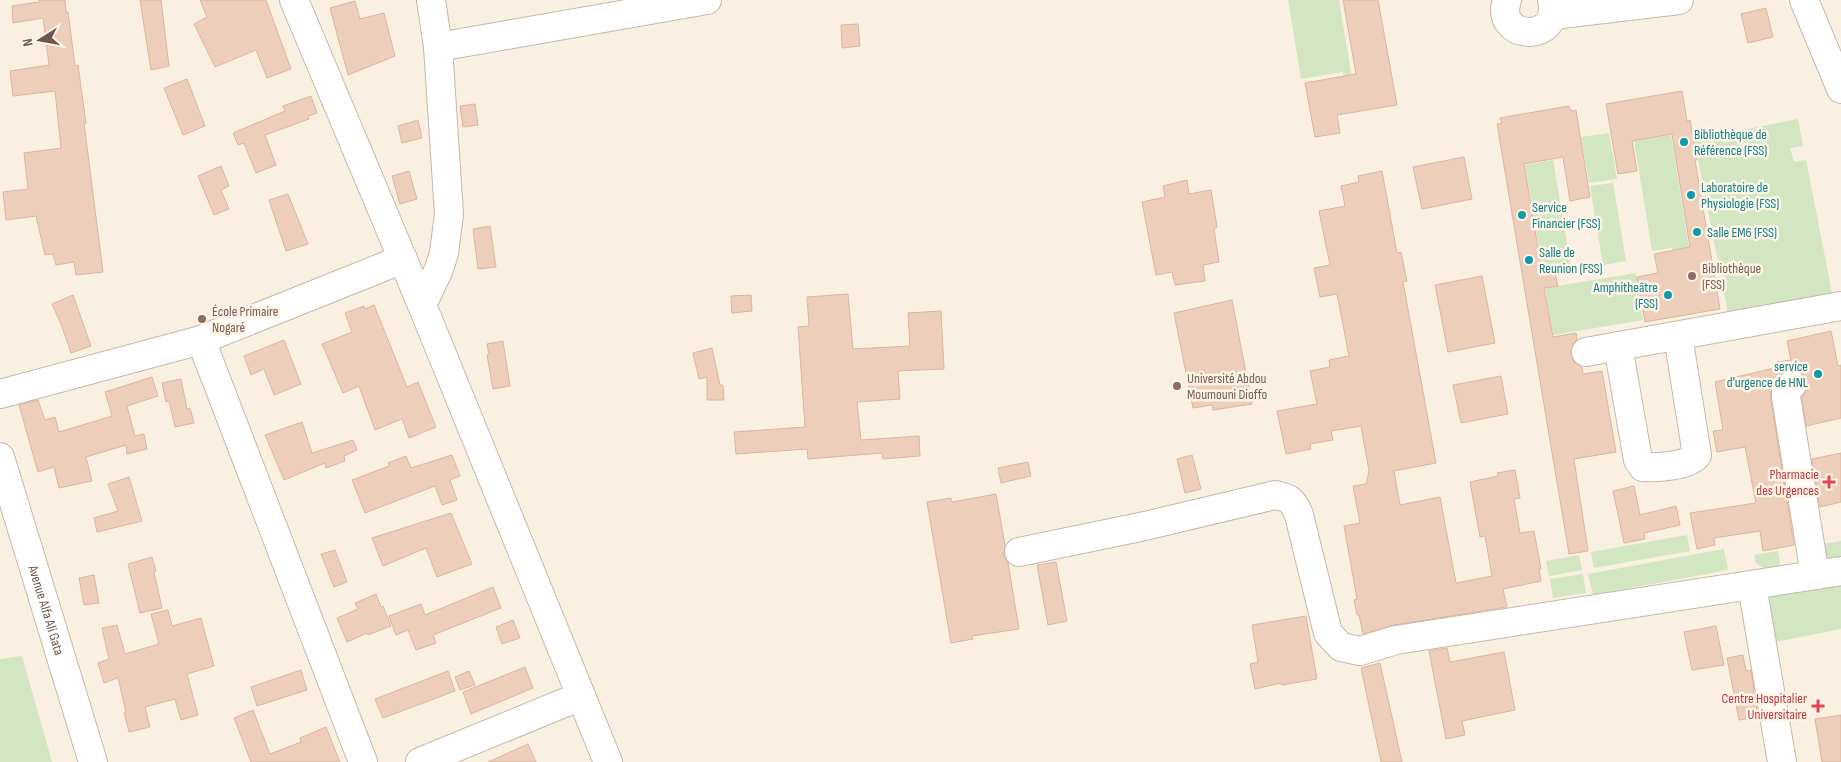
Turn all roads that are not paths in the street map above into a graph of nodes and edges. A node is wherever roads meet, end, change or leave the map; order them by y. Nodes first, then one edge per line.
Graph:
1 (294, 0) edge
2 (431, 0) edge
3 (707, 0) edge
4 (1507, 0) edge
5 (1680, 0) edge
6 (1804, 0) edge
7 (1552, 8) edge
8 (438, 47) junction
9 (1841, 89) edge
10 (403, 259) junction
11 (422, 305) junction
12 (1841, 306) edge
13 (1678, 336) junction
14 (201, 340) junction
15 (1618, 346) junction
16 (1586, 352) dead end
17 (1792, 385) dead end
18 (0, 394) edge
19 (0, 458) edge
20 (1019, 552) dead end
21 (1828, 573) edge
22 (1752, 585) junction
23 (581, 696) junction
24 (92, 762) edge
25 (363, 762) edge
26 (420, 762) edge
27 (608, 762) edge
28 (1782, 762) edge

1 - 10 street
2 - 8 street
3 - 8 street
4 - 7 street
5 - 7 street
6 - 9 street
8 - 11 street
10 - 11 street
10 - 14 street
11 - 23 street
12 - 13 street
13 - 15 street
13 - 15 street
14 - 18 street
14 - 25 street
15 - 16 street
17 - 21 street
19 - 24 street, Avenue Alfa Ali Gata
20 - 22 street
21 - 22 street
22 - 28 street
23 - 26 street
23 - 27 street

